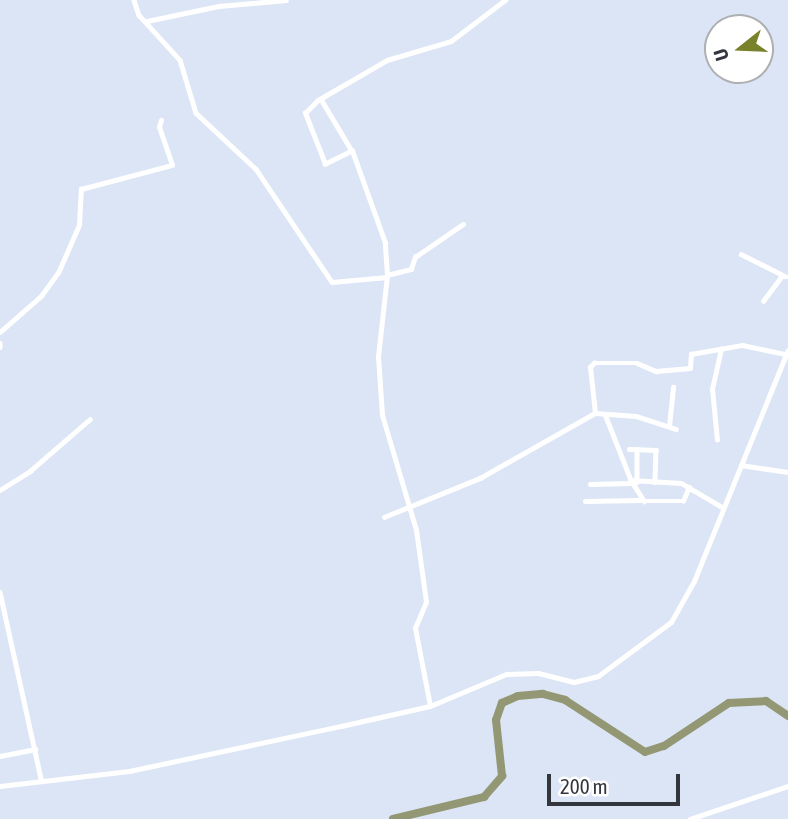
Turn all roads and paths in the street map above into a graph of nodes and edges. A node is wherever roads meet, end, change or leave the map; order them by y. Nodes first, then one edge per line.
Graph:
1 (134, 0) edge
2 (286, 0) edge
3 (505, 0) edge
4 (139, 15) junction
5 (321, 99) junction
6 (162, 120) dead end
7 (352, 151) junction
8 (463, 224) dead end
9 (741, 254) dead end
10 (387, 276) junction
11 (787, 276) edge
12 (763, 301) dead end
13 (0, 332) edge
14 (720, 348) junction
15 (787, 352) edge
16 (673, 387) dead end
17 (596, 414) junction
18 (605, 414) junction
19 (90, 419) dead end
20 (669, 426) junction
21 (676, 429) dead end
22 (717, 440) dead end
23 (629, 449) dead end
24 (637, 449) junction
25 (741, 465) junction
26 (788, 472) edge
27 (634, 481) junction
28 (655, 482) junction
29 (590, 484) dead end
30 (689, 487) junction
31 (0, 489) edge
32 (642, 500) junction
33 (585, 501) dead end
34 (411, 505) junction
35 (722, 507) junction
36 (384, 517) dead end
37 (0, 592) edge
38 (430, 706) junction
39 (35, 749) junction
40 (0, 756) edge
41 (41, 779) junction
42 (0, 786) edge
43 (788, 786) edge
44 (690, 819) edge

1 - 4 street
2 - 4 street
3 - 5 street
4 - 10 street
5 - 7 street
5 - 7 street
6 - 13 street
7 - 10 street
8 - 10 street
9 - 11 street
10 - 34 street
11 - 12 street
14 - 15 street
14 - 17 street
14 - 22 street
15 - 25 street
16 - 20 street
17 - 18 street
17 - 34 street
18 - 20 street
18 - 27 street
19 - 31 street
20 - 21 street
23 - 24 street
24 - 27 street
24 - 28 street
25 - 26 street
25 - 35 street
27 - 28 street
27 - 29 street
27 - 32 street
28 - 30 street
30 - 32 street
30 - 35 street
32 - 33 street
34 - 36 street
34 - 38 street
35 - 38 street
37 - 39 street
38 - 41 street
39 - 40 street
39 - 41 street
41 - 42 street
43 - 44 street

